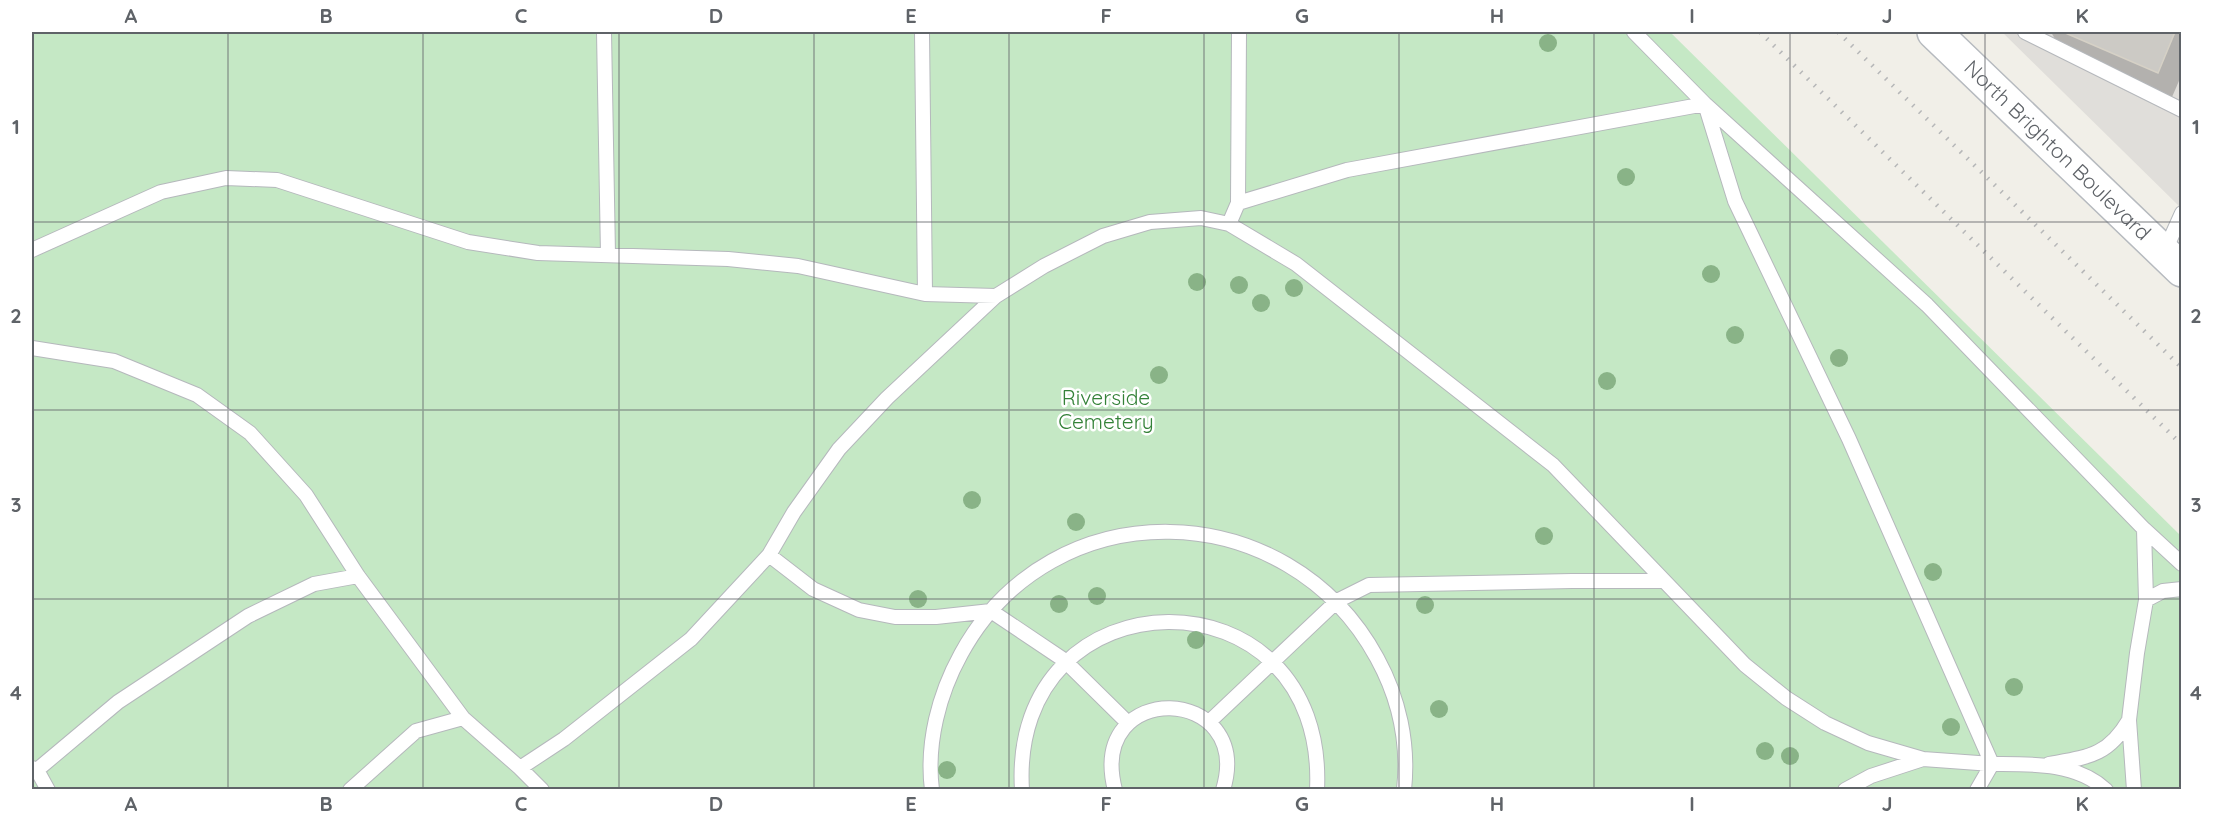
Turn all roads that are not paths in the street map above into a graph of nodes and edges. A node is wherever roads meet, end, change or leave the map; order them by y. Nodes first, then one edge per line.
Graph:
1 (604, 32) edge
2 (922, 32) edge
3 (1239, 32) edge
4 (1634, 32) edge
5 (1934, 32) edge
6 (2025, 32) edge
7 (1705, 104) junction
8 (2181, 110) edge
9 (1238, 203) junction
10 (2181, 213) edge
11 (1229, 224) junction
12 (32, 250) edge
13 (608, 255) junction
14 (2173, 261) edge
15 (925, 294) junction
16 (996, 296) junction
17 (32, 348) edge
18 (2144, 529) junction
19 (770, 555) junction
20 (2181, 564) edge
21 (358, 576) junction
22 (1663, 581) junction
23 (2181, 589) edge
24 (2146, 600) junction
25 (1337, 601) junction
26 (991, 611) junction
27 (1067, 662) junction
28 (1272, 662) junction
29 (463, 718) junction
30 (2129, 720) junction
31 (1209, 722) junction
32 (1128, 723) junction
33 (1923, 759) junction
34 (1992, 764) junction
35 (2047, 764) junction
36 (520, 768) junction
37 (34, 769) edge
38 (48, 789) edge
39 (350, 789) edge
40 (542, 789) edge
41 (932, 789) edge
42 (1022, 789) edge
43 (1115, 789) edge
44 (1223, 789) edge
45 (1317, 789) edge
46 (1404, 789) edge
47 (1845, 789) edge
48 (1977, 789) edge
49 (2106, 789) edge
50 (2134, 789) edge

1 - 13 lane
2 - 15 lane
3 - 9 lane
4 - 7 lane
5 - 14 main road, North Brighton Boulevard
6 - 8 lane
7 - 9 lane
7 - 18 lane
7 - 34 lane
9 - 11 lane
10 - 14 lane
11 - 16 lane
11 - 22 lane
12 - 13 lane
13 - 15 lane
15 - 16 lane
16 - 19 lane
17 - 21 lane
18 - 20 lane
18 - 24 lane
19 - 26 lane
19 - 36 lane
21 - 29 lane
21 - 37 lane
22 - 25 lane
22 - 33 lane
23 - 24 lane
24 - 30 lane
25 - 26 lane
25 - 28 lane
25 - 46 lane
26 - 27 lane
26 - 41 lane
27 - 28 lane
27 - 32 lane
27 - 42 lane
28 - 31 lane
28 - 45 lane
29 - 36 lane
29 - 39 lane
30 - 35 lane
30 - 50 lane
31 - 32 lane
31 - 44 lane
32 - 43 lane
33 - 34 lane
33 - 47 lane
34 - 35 lane
34 - 48 lane
35 - 49 lane
36 - 40 lane
37 - 38 lane

